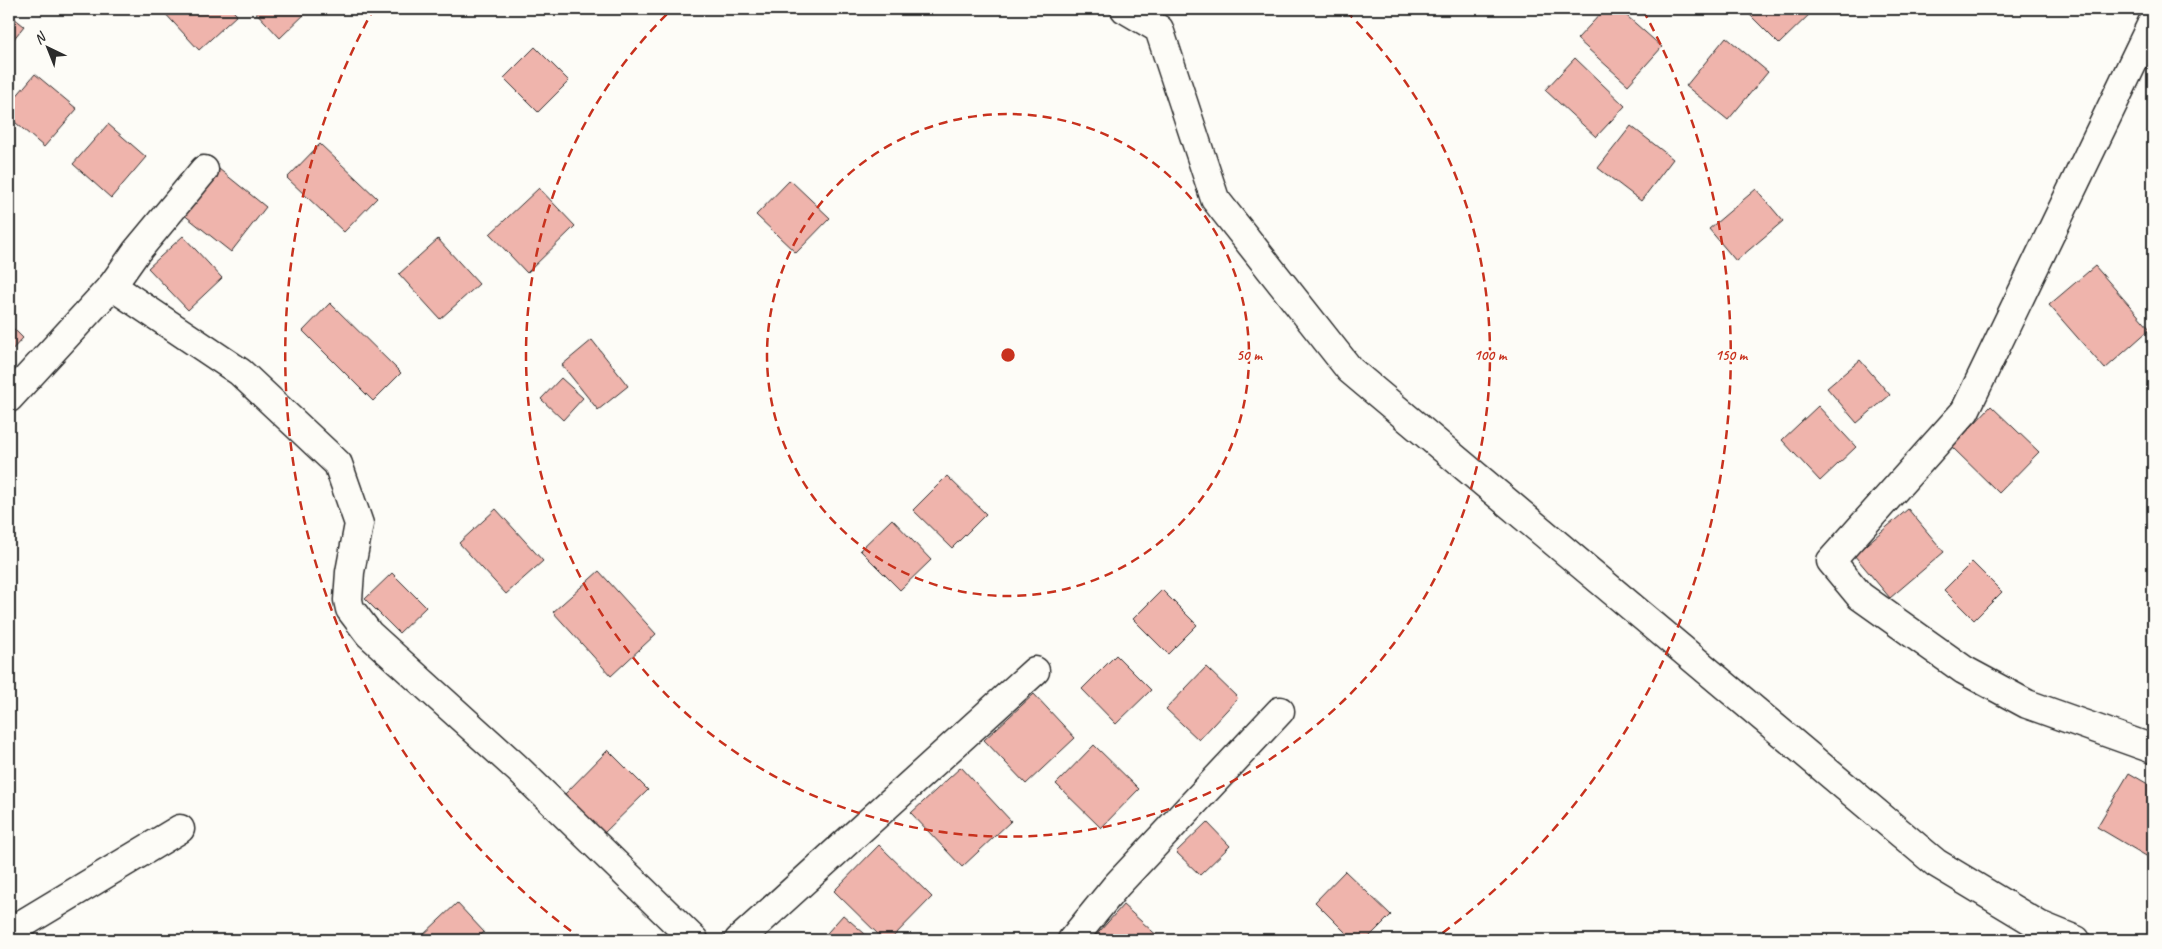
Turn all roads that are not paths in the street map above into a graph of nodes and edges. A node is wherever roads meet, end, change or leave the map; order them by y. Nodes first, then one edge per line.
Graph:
1 (1125, 9) edge
2 (2147, 17) edge
3 (204, 170) dead end
4 (112, 286) junction
5 (9, 398) edge
6 (1035, 671) dead end
7 (1280, 711) dead end
8 (2153, 749) edge
9 (180, 829) dead end
10 (9, 932) edge
11 (694, 940) edge
12 (739, 940) edge
13 (1072, 940) edge
14 (2076, 940) edge

1 - 14 street
2 - 8 street
3 - 4 street
4 - 5 street
4 - 11 street
6 - 12 street
7 - 13 street
9 - 10 street

